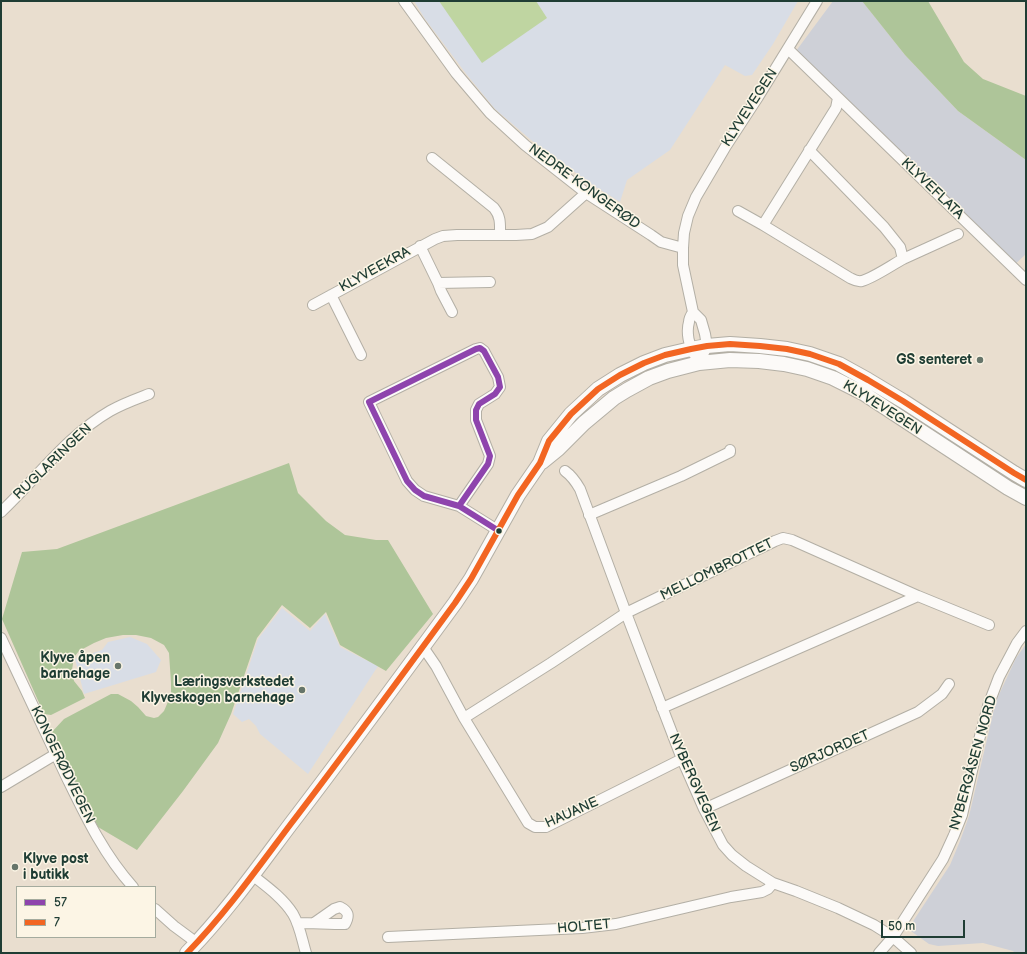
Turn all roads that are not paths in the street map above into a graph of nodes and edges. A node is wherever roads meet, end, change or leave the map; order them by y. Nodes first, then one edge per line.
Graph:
1 (404, 1) edge
2 (817, 1) edge
3 (788, 49) junction
4 (838, 98) junction
5 (809, 150) junction
6 (432, 158) dead end
7 (586, 193) junction
8 (738, 211) dead end
9 (763, 224) junction
10 (958, 234) dead end
11 (500, 235) junction
12 (420, 246) junction
13 (683, 248) junction
14 (903, 259) junction
15 (1026, 280) edge
16 (490, 282) dead end
17 (438, 283) junction
18 (331, 294) junction
19 (313, 305) dead end
20 (452, 312) dead end
21 (693, 312) junction
22 (707, 346) junction
23 (691, 349) junction
24 (361, 355) dead end
25 (699, 363) junction
26 (149, 394) dead end
27 (730, 450) dead end
28 (540, 463) junction
29 (565, 471) dead end
30 (1026, 480) edge
31 (1026, 498) edge
32 (459, 506) junction
33 (1, 512) edge
34 (589, 515) junction
35 (499, 531) junction
36 (918, 596) junction
37 (626, 614) junction
38 (989, 625) dead end
39 (1026, 632) edge
40 (1, 638) edge
41 (423, 646) junction
42 (949, 684) dead end
43 (662, 708) junction
44 (464, 718) junction
45 (56, 754) junction
46 (682, 759) junction
47 (1, 787) edge
48 (704, 809) junction
49 (252, 875) junction
50 (773, 882) junction
51 (132, 886) edge
52 (156, 910) edge
53 (297, 923) junction
54 (314, 923) dead end
55 (388, 937) dead end
56 (892, 937) junction
57 (192, 948) edge
58 (306, 953) edge
59 (879, 953) edge
60 (911, 953) edge

1 - 7 street, NEDRE KONGERØD
2 - 3 street, KLYVEVEGEN
3 - 4 street, KLYVEFLATA
3 - 13 street, KLYVEVEGEN
4 - 5 street
4 - 15 street, KLYVEFLATA
5 - 9 street
5 - 14 street
6 - 11 street
7 - 11 street, KLYVEEKRA
7 - 13 street, NEDRE KONGERØD
8 - 9 street, KLYVEFLATA
9 - 14 street, KLYVEFLATA
10 - 14 street, KLYVEFLATA
11 - 12 street, KLYVEEKRA
12 - 17 street, KLYVEEKRA
12 - 18 street, KLYVEEKRA
13 - 21 street, KLYVEVEGEN
16 - 17 street
17 - 20 street, KLYVEEKRA
18 - 19 street, KLYVEEKRA
18 - 24 street, KLYVEEKRA
21 - 22 street, KLYVEVEGEN
21 - 23 street, KLYVEVEGEN
22 - 23 main road, KLYVEVEGEN
22 - 25 street
22 - 30 main road, KLYVEVEGEN
23 - 25 street, KLYVEVEGEN
23 - 28 main road, KLYVEVEGEN
25 - 28 main road, KLYVEVEGEN
25 - 31 main road, KLYVEVEGEN
26 - 33 street, RUGLARINGEN
27 - 34 street
28 - 35 main road, KLYVEVEGEN
29 - 34 street, NYBERGVEGEN
32 - 32 street
32 - 35 street
34 - 37 street, NYBERGVEGEN
35 - 41 main road, KLYVEVEGEN
36 - 37 street, MELLOMBROTTET
36 - 38 street, MELLOMBROTTET
36 - 43 street
37 - 43 street, NYBERGVEGEN
37 - 44 street
39 - 56 street, NYBERGÅSEN NORD
40 - 45 street, KONGERØDVEGEN
41 - 44 street, HAUANE
41 - 49 main road, KLYVEVEGEN
42 - 48 street, SØRJORDET
43 - 46 street, NYBERGVEGEN
44 - 46 street, HAUANE
45 - 47 street
45 - 51 street, KONGERØDVEGEN
46 - 48 street, NYBERGVEGEN
48 - 50 street, NYBERGVEGEN
49 - 53 street
49 - 57 main road, KLYVEVEGEN
50 - 55 street, HOLTET
50 - 56 street, NYBERGVEGEN
52 - 57 street
53 - 54 street
53 - 58 street
56 - 59 street, NYBERGÅSEN NORD
56 - 60 street, NYBERGVEGEN

